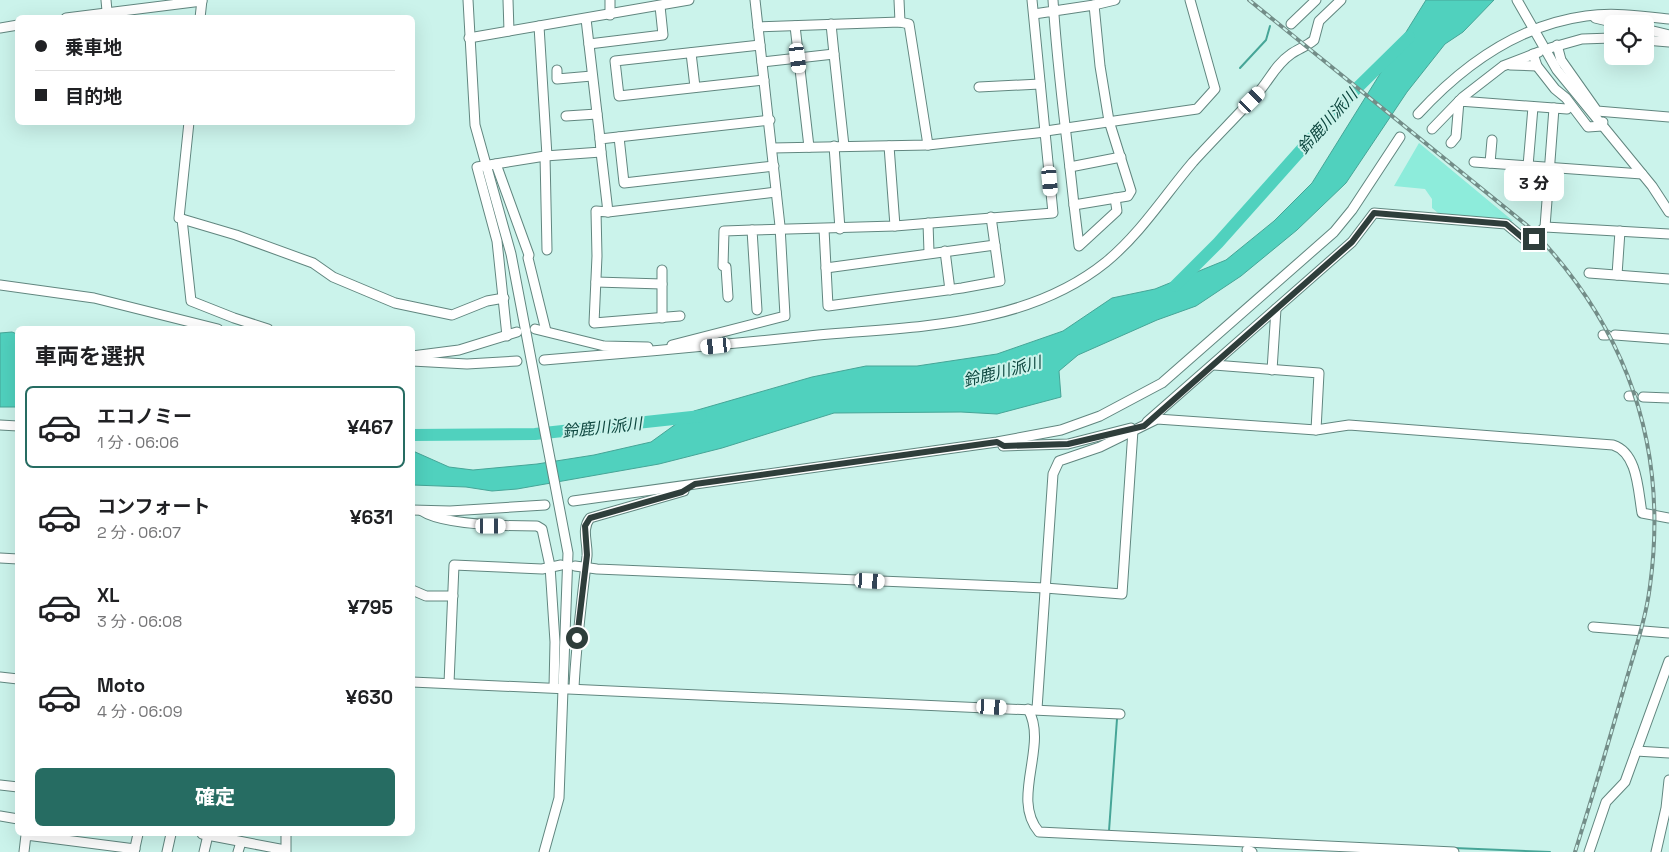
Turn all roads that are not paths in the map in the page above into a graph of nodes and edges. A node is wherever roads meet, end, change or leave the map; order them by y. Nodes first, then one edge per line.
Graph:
1 (106, 0) edge
2 (468, 0) edge
3 (508, 0) edge
4 (610, 0) edge
5 (689, 0) edge
6 (755, 0) edge
7 (899, 0) edge
8 (1032, 0) edge
9 (1054, 0) edge
10 (1115, 0) edge
11 (1190, 0) edge
12 (1316, 0) edge
13 (1341, 0) edge
14 (1517, 0) edge
15 (202, 1) edge
16 (655, 4) edge
17 (1094, 5) junction
18 (106, 11) junction
19 (1054, 12) junction
20 (1034, 14) junction
21 (83, 15) edge
22 (200, 15) edge
23 (610, 15) junction
24 (1585, 16) junction
25 (586, 19) junction
26 (1669, 19) edge
27 (1604, 20) edge
28 (900, 22) junction
29 (831, 24) junction
30 (1291, 24) dead end
31 (15, 26) edge
32 (540, 26) junction
33 (795, 26) junction
34 (758, 27) junction
35 (0, 28) edge
36 (1533, 30) junction
37 (509, 31) junction
38 (1654, 31) edge
39 (1669, 35) edge
40 (470, 38) junction
41 (1604, 38) edge
42 (1654, 41) edge
43 (1669, 42) edge
44 (589, 44) junction
45 (760, 45) junction
46 (691, 52) junction
47 (834, 54) junction
48 (798, 58) junction
49 (762, 62) junction
50 (1507, 64) junction
51 (1537, 66) junction
52 (556, 70) dead end
53 (592, 76) junction
54 (764, 80) junction
55 (1040, 84) junction
56 (1478, 84) junction
57 (696, 87) junction
58 (979, 87) dead end
59 (1459, 102) junction
60 (1478, 103) junction
61 (1570, 106) junction
62 (1533, 107) junction
63 (1554, 108) junction
64 (1605, 112) junction
65 (597, 114) junction
66 (1418, 114) dead end
67 (566, 116) dead end
68 (1669, 117) edge
69 (770, 120) junction
70 (1109, 121) junction
71 (189, 125) edge
72 (1602, 126) junction
73 (1066, 128) junction
74 (1432, 129) dead end
75 (1046, 132) junction
76 (1400, 136) dead end
77 (619, 137) junction
78 (600, 139) junction
79 (1492, 140) dead end
80 (1451, 143) dead end
81 (928, 145) junction
82 (809, 146) junction
83 (834, 146) junction
84 (844, 146) junction
85 (889, 146) junction
86 (772, 148) junction
87 (601, 152) junction
88 (546, 156) junction
89 (1120, 157) junction
90 (1474, 162) dead end
91 (1490, 163) junction
92 (491, 164) junction
93 (774, 166) junction
94 (1528, 166) junction
95 (1070, 167) junction
96 (1549, 167) junction
97 (1642, 174) junction
98 (776, 192) junction
99 (1115, 198) junction
100 (1074, 205) junction
101 (608, 212) junction
102 (1669, 212) edge
103 (991, 218) junction
104 (182, 219) junction
105 (928, 223) junction
106 (895, 226) junction
107 (824, 229) junction
108 (840, 229) junction
109 (752, 230) junction
110 (780, 230) junction
111 (1620, 231) junction
112 (1669, 234) edge
113 (1534, 239) dead end
114 (995, 245) junction
115 (546, 250) dead end
116 (945, 250) junction
117 (929, 252) junction
118 (826, 268) junction
119 (662, 270) dead end
120 (1589, 273) dead end
121 (1617, 275) junction
122 (1669, 278) edge
123 (596, 282) junction
124 (662, 284) junction
125 (0, 285) edge
126 (950, 290) junction
127 (728, 297) dead end
128 (504, 298) junction
129 (1276, 309) junction
130 (757, 310) dead end
131 (680, 316) dead end
132 (662, 318) junction
133 (206, 326) edge
134 (259, 326) edge
135 (535, 330) dead end
136 (546, 331) junction
137 (517, 332) dead end
138 (1608, 335) dead end
139 (507, 336) junction
140 (1669, 339) edge
141 (659, 349) junction
142 (415, 356) edge
143 (544, 360) dead end
144 (415, 361) edge
145 (517, 361) dead end
146 (1214, 365) junction
147 (1272, 370) junction
148 (1643, 397) dead end
149 (1669, 398) edge
150 (0, 425) edge
151 (15, 426) edge
152 (1144, 426) junction
153 (1133, 430) junction
154 (1316, 430) junction
155 (997, 442) junction
156 (695, 484) junction
157 (573, 501) dead end
158 (545, 505) dead end
159 (417, 510) edge
160 (1669, 518) edge
161 (0, 558) edge
162 (15, 559) edge
163 (550, 566) junction
164 (561, 566) dead end
165 (580, 566) junction
166 (1045, 588) junction
167 (415, 591) edge
168 (453, 596) junction
169 (1593, 627) dead end
170 (1669, 633) edge
171 (1669, 661) edge
172 (0, 677) edge
173 (15, 679) edge
174 (415, 682) edge
175 (449, 683) junction
176 (554, 688) junction
177 (564, 688) junction
178 (574, 688) junction
179 (1033, 709) junction
180 (1120, 714) dead end
181 (1636, 751) junction
182 (1669, 753) edge
183 (1669, 780) edge
184 (0, 785) edge
185 (15, 787) edge
186 (0, 816) edge
187 (15, 818) edge
188 (26, 836) edge
189 (33, 836) edge
190 (138, 836) edge
191 (171, 836) edge
192 (205, 836) edge
193 (214, 836) edge
194 (286, 836) edge
195 (241, 842) junction
196 (1248, 849) edge
197 (134, 850) edge
198 (286, 851) edge
199 (1395, 851) edge
200 (24, 852) edge
201 (167, 852) edge
202 (204, 852) edge
203 (238, 852) edge
204 (544, 852) edge
205 (1440, 852) edge
206 (1454, 852) edge
207 (1589, 852) edge
208 (1656, 852) edge

1 - 18 street
2 - 40 street
3 - 37 street
4 - 23 street
5 - 16 street
6 - 34 street
7 - 28 street
8 - 20 street
9 - 19 street
10 - 17 street
11 - 70 street
12 - 30 street
13 - 141 street
14 - 36 street
15 - 18 street
15 - 22 street
16 - 23 street
16 - 44 street
17 - 19 street
17 - 70 street
18 - 21 street
19 - 20 street
19 - 73 street
20 - 55 street
23 - 25 street
24 - 26 street
24 - 27 street
24 - 36 street
25 - 32 street
25 - 44 street
28 - 29 street
28 - 81 street
29 - 33 street
29 - 47 street
31 - 35 street
32 - 37 street
32 - 88 street
33 - 34 street
33 - 48 street
34 - 45 street
36 - 66 street
36 - 72 street
37 - 40 street
38 - 39 street
40 - 92 street
41 - 64 street
42 - 43 street
44 - 53 street
45 - 46 street
45 - 49 street
46 - 57 street
46 - 57 street
47 - 48 street
47 - 84 street
48 - 49 street
48 - 82 street
49 - 54 street
50 - 51 street
50 - 51 street
50 - 56 street
51 - 61 street
52 - 53 street
53 - 65 street
54 - 57 street
54 - 69 street
55 - 58 street
55 - 75 street
56 - 59 street
56 - 60 street
59 - 60 street
59 - 74 street
59 - 80 street
60 - 62 street
61 - 63 street
61 - 72 street
62 - 63 street
62 - 94 street
63 - 96 street
64 - 68 street
64 - 72 street
65 - 67 street
65 - 78 street
69 - 77 street
69 - 86 street
70 - 73 street
70 - 89 street
71 - 104 street
72 - 97 street
73 - 75 street
73 - 95 street
75 - 81 street
75 - 103 street
76 - 155 street
77 - 78 street
77 - 93 street
78 - 87 street
79 - 91 street
81 - 85 street
82 - 83 street
82 - 86 street
83 - 84 street
83 - 108 street
84 - 85 street
85 - 106 street
86 - 93 street
87 - 88 street
87 - 101 street
88 - 92 street
88 - 115 street
89 - 95 street
89 - 99 street
90 - 91 street
91 - 94 street
92 - 128 street
92 - 136 street
92 - 177 street
93 - 98 street
94 - 96 street
95 - 100 street
96 - 97 street
96 - 111 street
97 - 102 street
98 - 101 street
98 - 110 street
99 - 100 street
99 - 100 street
101 - 123 street
103 - 105 street
103 - 114 street
104 - 128 street
104 - 134 street
105 - 106 street
105 - 117 street
106 - 108 street
107 - 108 street
107 - 110 street
107 - 118 street
109 - 110 street
109 - 127 street
109 - 130 street
110 - 141 street
111 - 112 street
111 - 121 street
113 - 129 street
114 - 116 street
114 - 126 street
116 - 117 street
116 - 126 street
117 - 118 street
118 - 126 street
119 - 124 street
120 - 121 street
121 - 122 street
123 - 124 street
123 - 132 street
124 - 132 street
125 - 133 street
128 - 139 street
129 - 146 street
129 - 147 street
131 - 132 street
135 - 136 street
136 - 141 street
137 - 139 street
138 - 140 street
139 - 142 street
141 - 143 street
144 - 145 street
146 - 147 street
146 - 152 street
147 - 154 street
148 - 149 street
150 - 151 street
152 - 153 street
152 - 154 street
152 - 155 street
153 - 166 street
153 - 166 street
154 - 160 street
155 - 156 street
156 - 157 street
156 - 165 street
158 - 159 street
159 - 163 street
161 - 162 street
163 - 164 street
163 - 168 street
163 - 176 street
165 - 166 street
165 - 178 street
166 - 179 street
167 - 168 street
168 - 175 street
169 - 170 street
171 - 181 street
172 - 173 street
174 - 175 street
175 - 176 street
176 - 177 street
177 - 178 street
177 - 204 street
178 - 179 street
179 - 180 street
179 - 196 street
181 - 182 street
181 - 207 street
183 - 208 street
184 - 185 street
186 - 187 street
188 - 200 street
189 - 197 street
190 - 197 street
191 - 201 street
192 - 202 street
193 - 195 street
194 - 198 street
195 - 198 street
195 - 203 street
196 - 199 street
199 - 205 street
205 - 206 street

